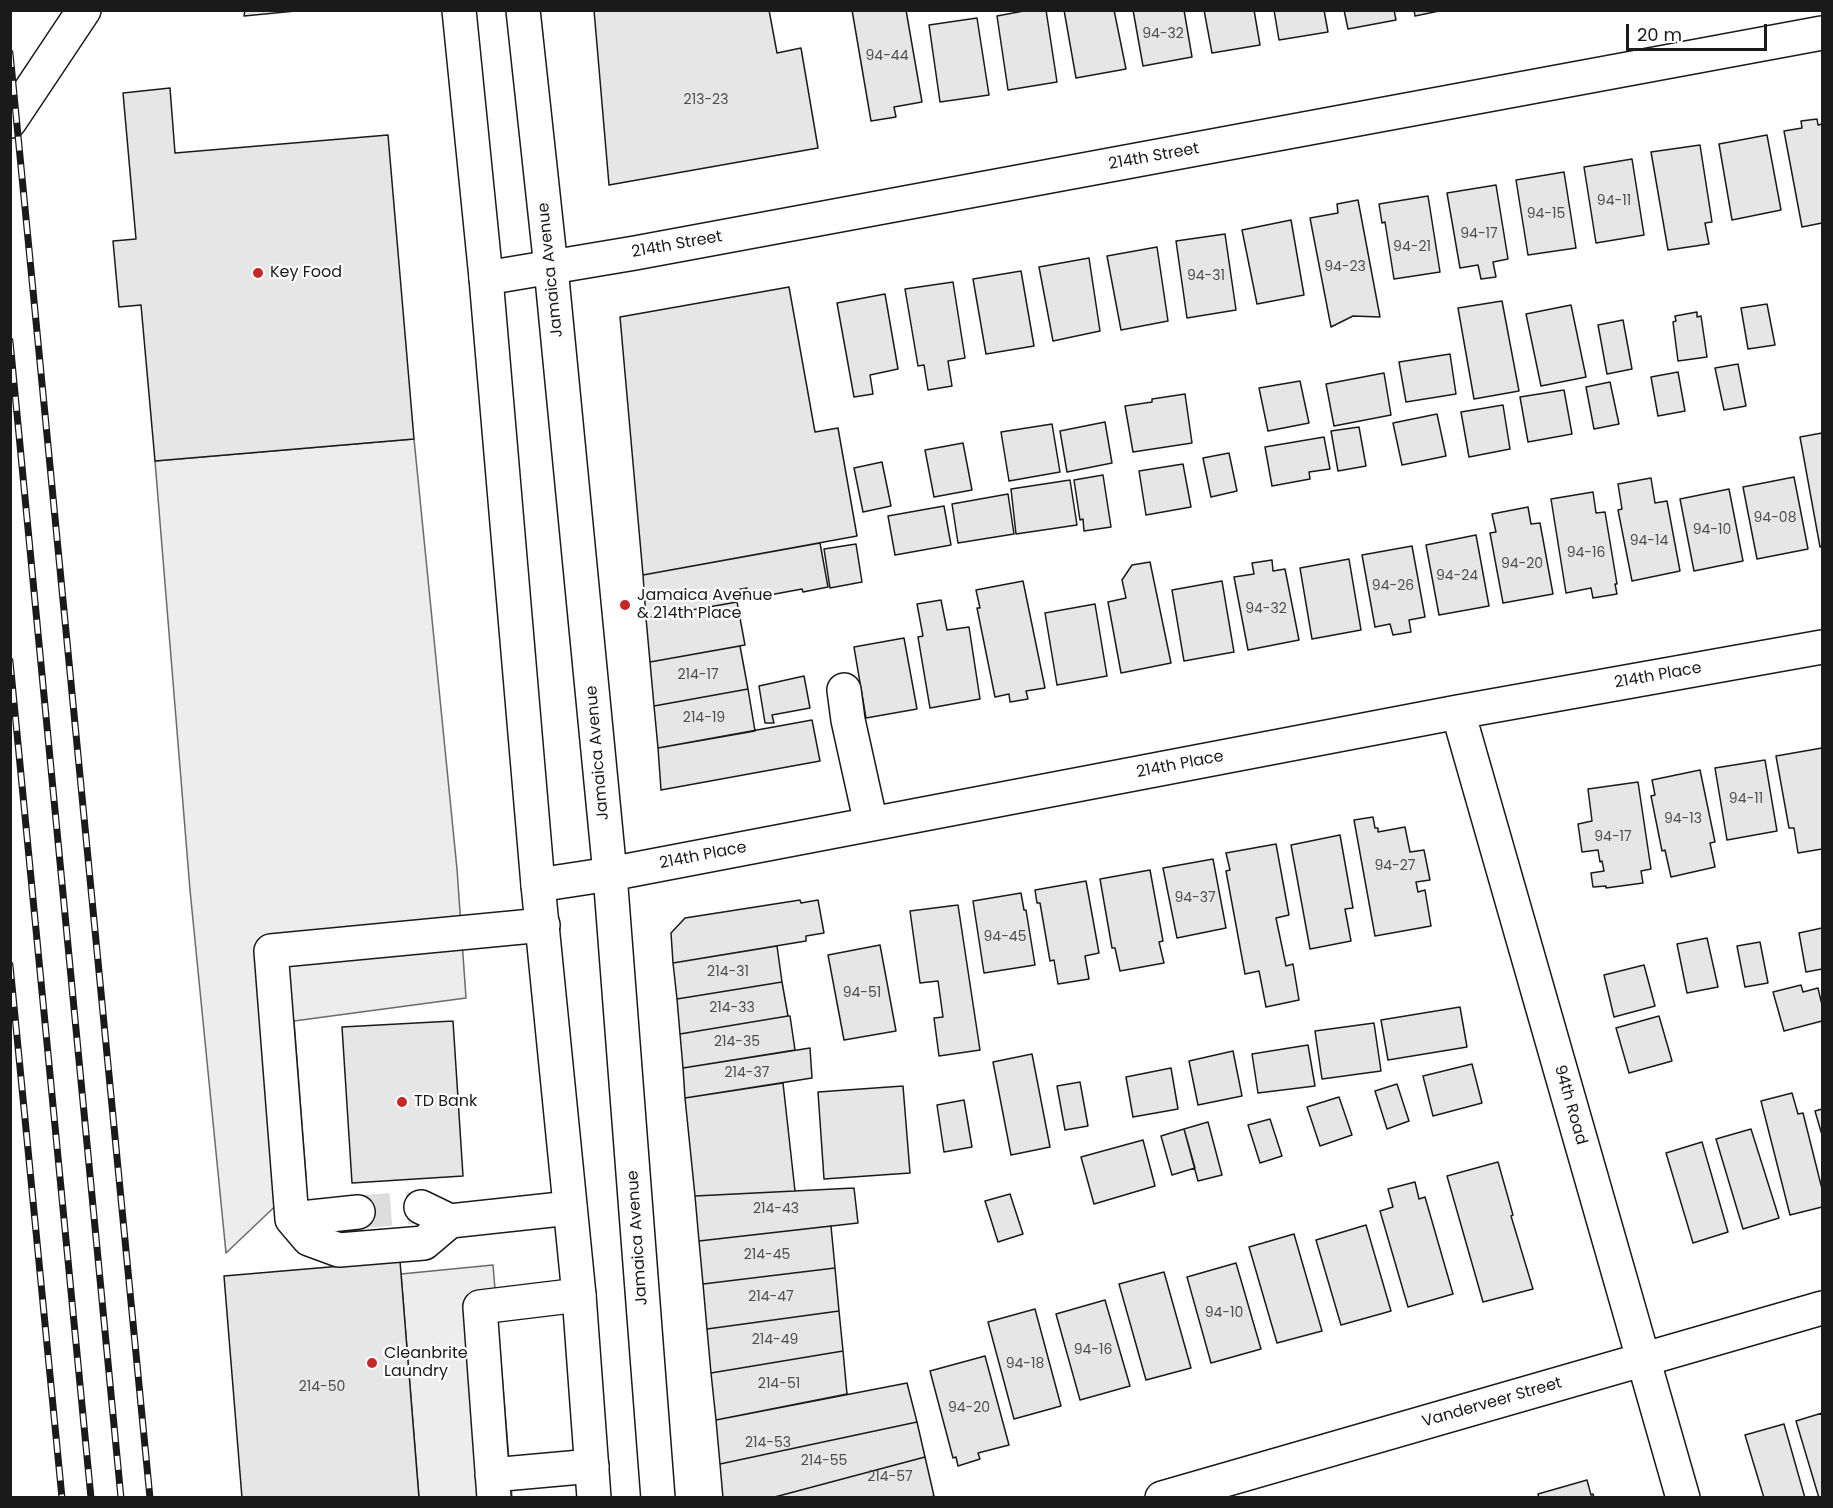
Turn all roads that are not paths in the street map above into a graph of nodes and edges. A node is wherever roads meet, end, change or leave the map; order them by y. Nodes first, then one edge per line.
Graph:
1 (84, 10) edge
2 (459, 10) edge
3 (523, 10) edge
4 (1822, 33) edge
5 (10, 121) edge
6 (551, 268) junction
7 (486, 278) junction
8 (1822, 647) edge
9 (844, 690) dead end
10 (1458, 712) junction
11 (871, 824) junction
12 (609, 874) junction
13 (538, 885) junction
14 (543, 925) junction
15 (421, 1207) tunnel mouth
16 (570, 1208) junction
17 (358, 1212) tunnel mouth
18 (292, 1219) junction
19 (450, 1221) junction
20 (579, 1295) junction
21 (1822, 1308) edge
22 (1643, 1360) junction
23 (593, 1482) edge
24 (493, 1486) edge
25 (658, 1497) edge
26 (1162, 1497) edge
27 (1683, 1497) edge

1 - 5 street
2 - 7 street
3 - 6 street, Jamaica Avenue
4 - 6 street, 214th Street
6 - 7 street, 214th Street
6 - 12 street, Jamaica Avenue
7 - 13 street
8 - 10 street, 214th Place
9 - 11 street
10 - 11 street, 214th Place
10 - 22 street, 94th Road
11 - 12 street, 214th Place
12 - 13 street, 214th Place
12 - 25 street, Jamaica Avenue
13 - 14 street
14 - 16 street
14 - 18 street
15 - 19 street
16 - 19 street
16 - 20 street
17 - 18 street
18 - 19 street
20 - 23 street
20 - 24 street
21 - 22 street, Vanderveer Street
22 - 26 street, Vanderveer Street
22 - 27 street, 94th Road
23 - 24 street

